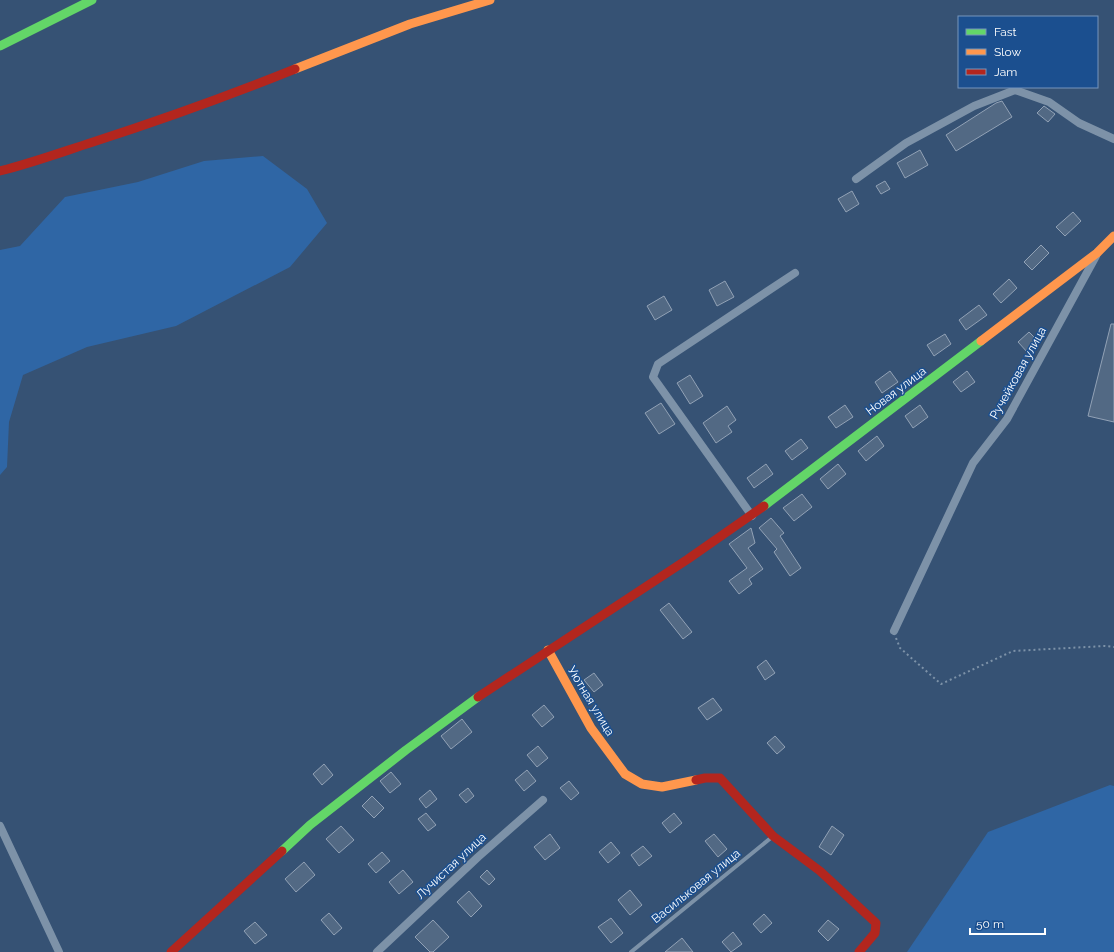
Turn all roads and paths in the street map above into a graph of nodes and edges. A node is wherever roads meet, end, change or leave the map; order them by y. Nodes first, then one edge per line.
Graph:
1 (92, 0) edge
2 (490, 0) edge
3 (0, 46) edge
4 (1114, 139) edge
5 (0, 170) edge
6 (856, 179) dead end
7 (1114, 236) edge
8 (1097, 253) junction
9 (795, 273) dead end
10 (752, 516) junction
11 (894, 631) joint
12 (1114, 647) edge
13 (548, 650) junction
14 (543, 800) dead end
15 (0, 826) edge
16 (773, 836) junction
17 (59, 952) edge
18 (171, 952) edge
19 (377, 952) edge
20 (631, 952) edge
21 (859, 952) edge

1 - 3 street
2 - 5 street
4 - 6 street
7 - 8 street, Новая улица
8 - 10 street, Новая улица
8 - 11 street, Ручейковая улица
9 - 10 street
10 - 13 street, Новая улица
11 - 12 path
13 - 16 street, Уютная улица
13 - 18 street, Новая улица
14 - 19 street, Лучистая улица
15 - 17 street
16 - 20 lane, Васильковая улица
16 - 21 street

